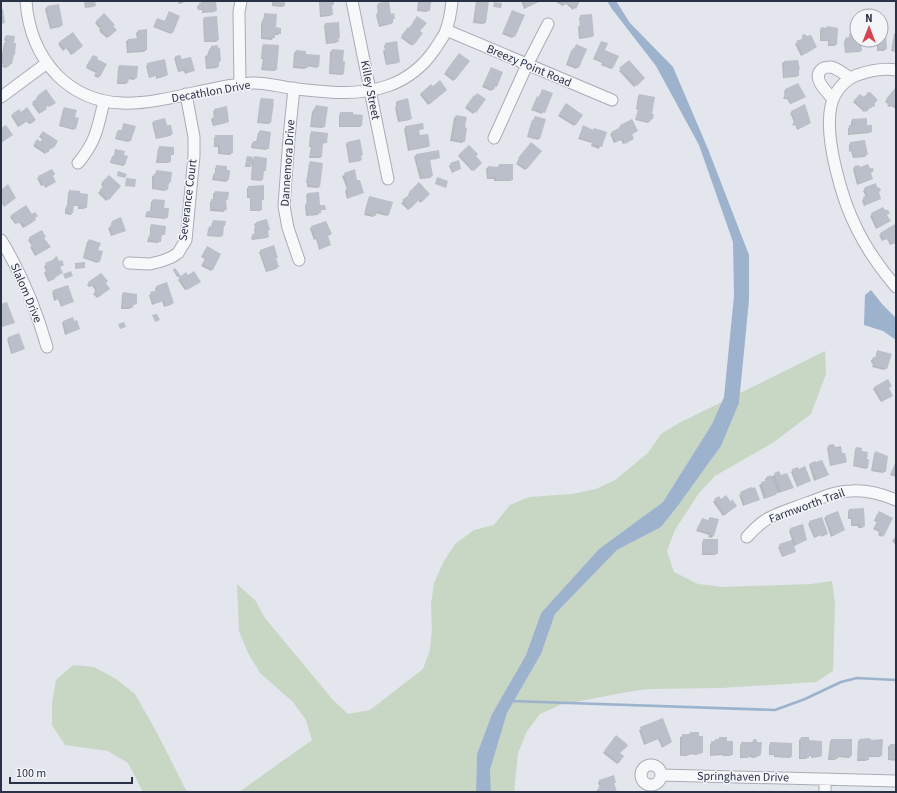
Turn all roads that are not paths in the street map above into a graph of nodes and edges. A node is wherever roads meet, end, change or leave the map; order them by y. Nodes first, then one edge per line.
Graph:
1 (26, 1) edge
2 (241, 1) edge
3 (352, 1) edge
4 (452, 1) edge
5 (548, 24) dead end
6 (446, 30) junction
7 (47, 63) junction
8 (527, 65) junction
9 (896, 70) edge
10 (851, 78) junction
11 (240, 85) junction
12 (294, 88) junction
13 (371, 90) junction
14 (186, 94) junction
15 (1, 97) edge
16 (833, 99) junction
17 (612, 100) dead end
18 (104, 101) junction
19 (494, 138) dead end
20 (78, 163) dead end
21 (388, 179) dead end
22 (1, 240) edge
23 (299, 260) dead end
24 (129, 263) dead end
25 (896, 287) edge
26 (47, 347) dead end
27 (896, 500) edge
28 (747, 537) dead end
29 (661, 775) dead end
30 (825, 779) junction
31 (896, 781) edge
32 (825, 792) edge

1 - 7 street, Decathlon Drive
2 - 11 street
3 - 13 street, Killey Street
4 - 6 street, Decathlon Drive
5 - 8 street
6 - 8 street, Breezy Point Road
6 - 13 street, Decathlon Drive
7 - 15 street
7 - 18 street, Decathlon Drive
8 - 17 street, Breezy Point Road
8 - 19 street
9 - 10 street
10 - 16 street
10 - 16 street
11 - 12 street, Decathlon Drive
11 - 14 street, Decathlon Drive
12 - 13 street, Decathlon Drive
12 - 23 street, Dannemora Drive
13 - 21 street, Killey Street
14 - 18 street, Decathlon Drive
14 - 24 street, Severance Court
16 - 25 street
18 - 20 street
22 - 26 street, Slalom Drive
27 - 28 street, Farmworth Trail
29 - 30 street, Springhaven Drive
30 - 31 street, Springhaven Drive
30 - 32 street

